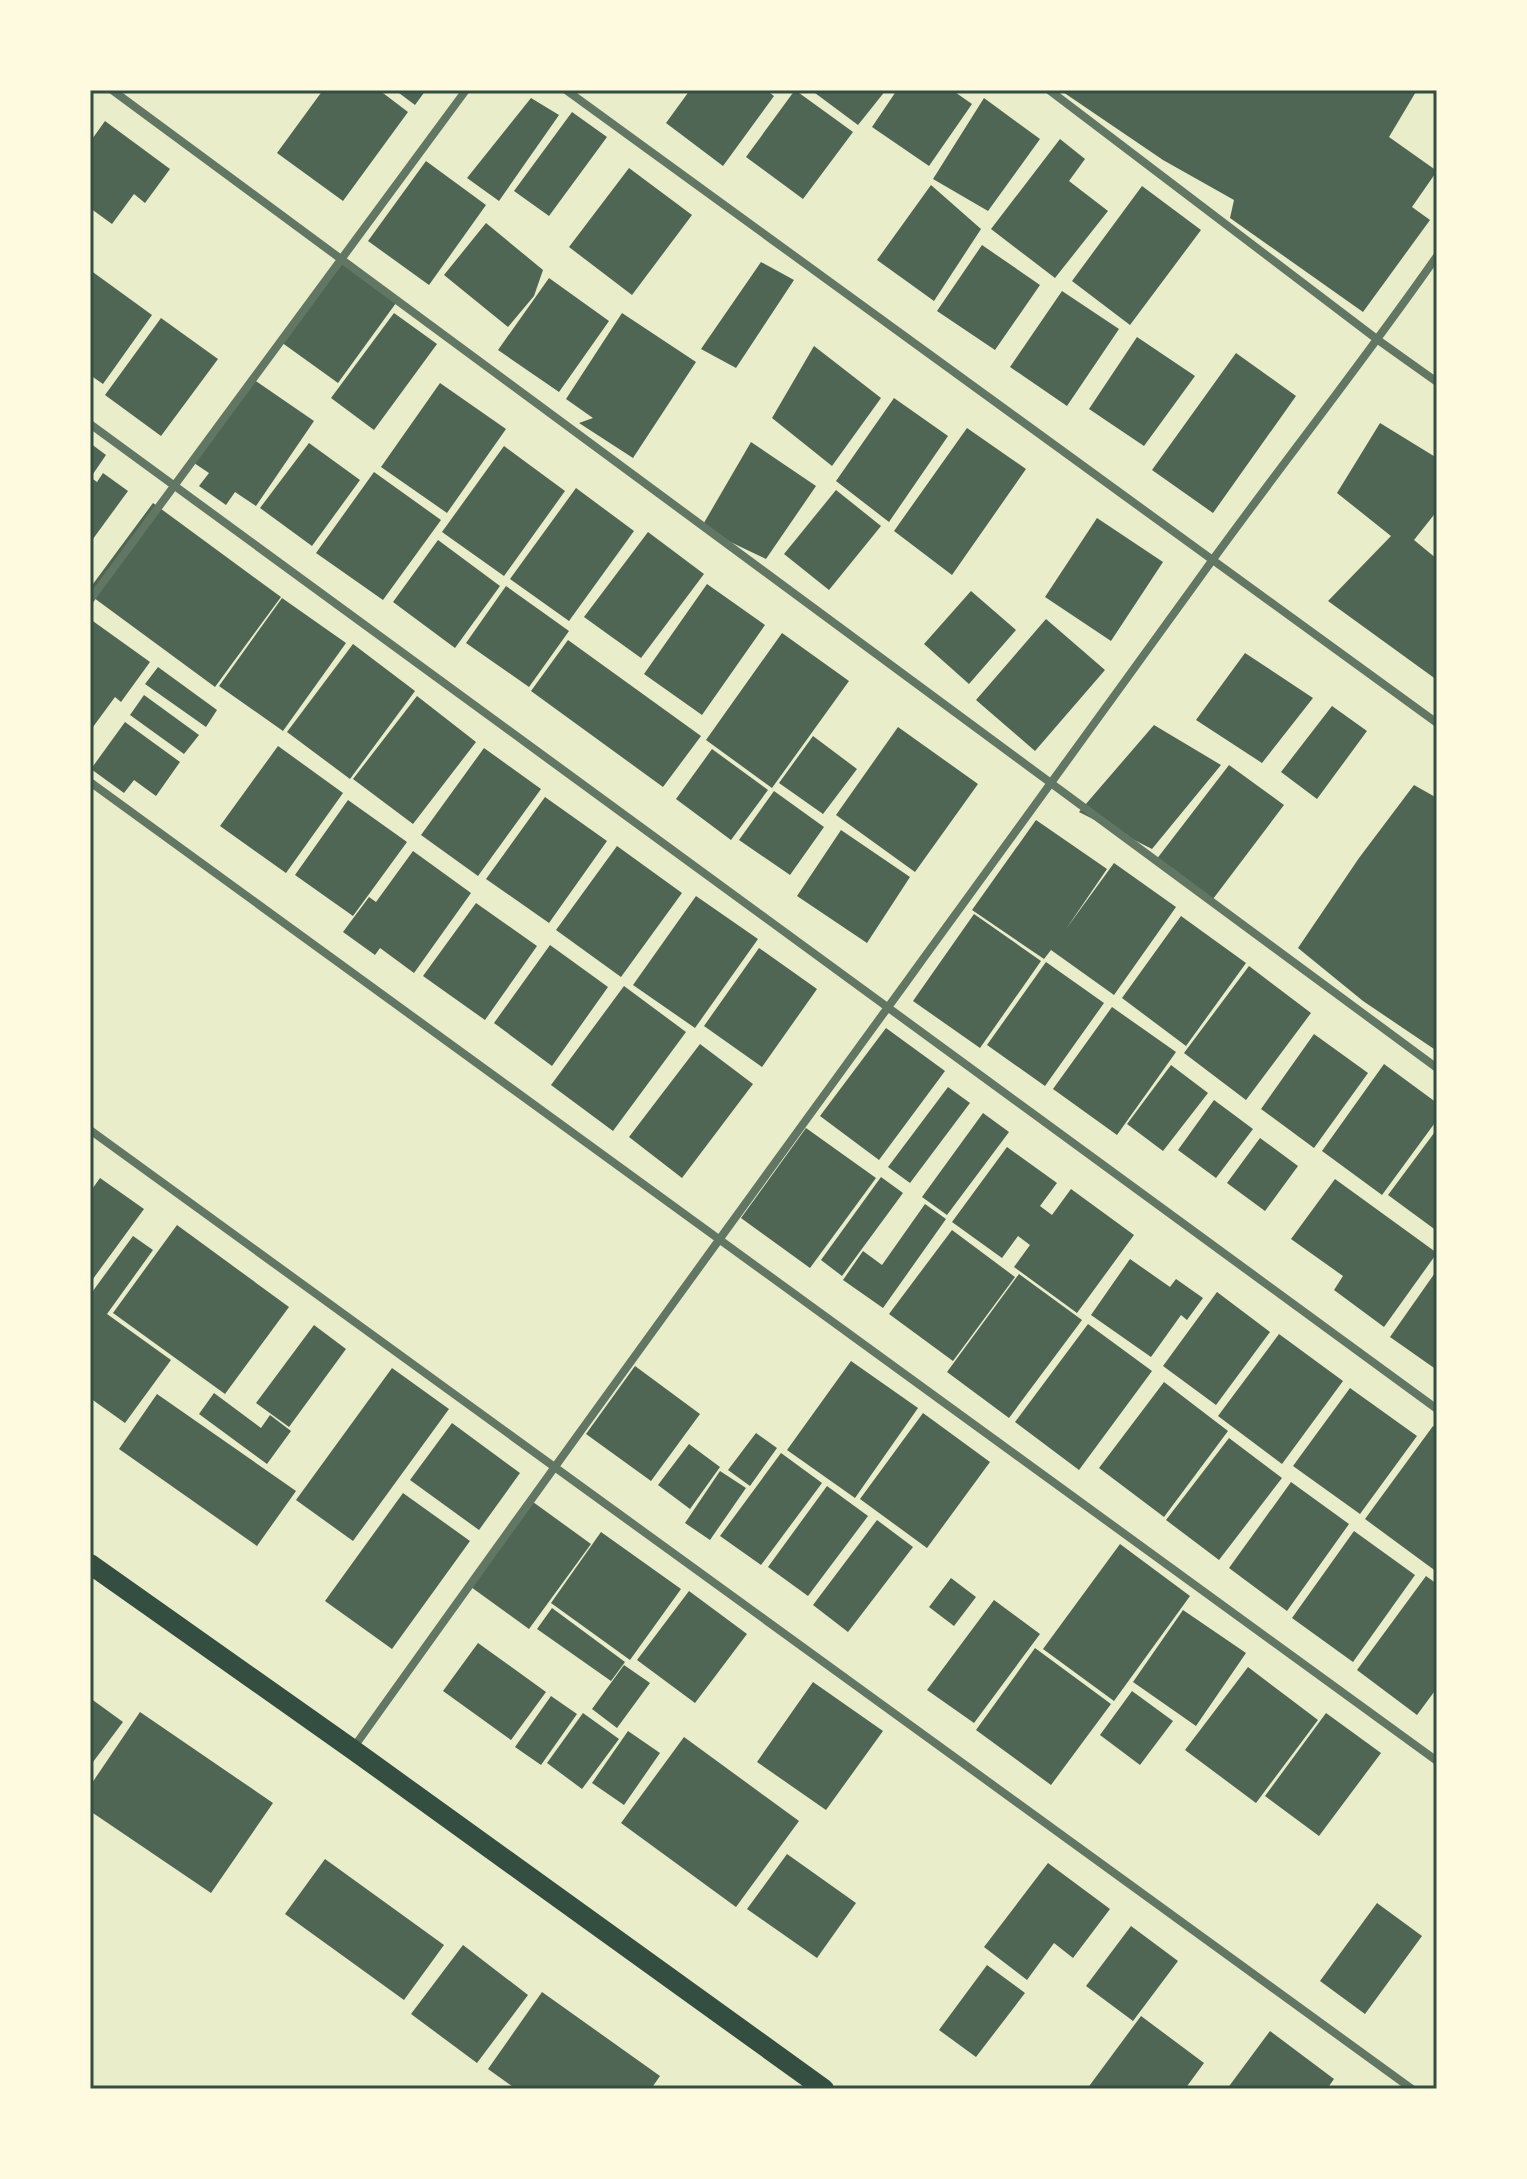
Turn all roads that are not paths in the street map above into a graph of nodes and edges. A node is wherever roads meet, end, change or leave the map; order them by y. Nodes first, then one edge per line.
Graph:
1 (112, 90) edge
2 (466, 90) edge
3 (566, 90) edge
4 (1049, 90) edge
5 (1437, 256) edge
6 (341, 259) junction
7 (1378, 340) junction
8 (1437, 382) edge
9 (90, 424) edge
10 (174, 486) junction
11 (1212, 560) junction
12 (90, 600) edge
13 (1437, 723) edge
14 (90, 782) edge
15 (1051, 782) junction
16 (888, 1008) junction
17 (1437, 1068) edge
18 (90, 1130) edge
19 (719, 1240) junction
20 (1437, 1409) edge
21 (553, 1468) junction
22 (90, 1564) edge
23 (352, 1749) junction
24 (1437, 1761) edge
25 (824, 2089) edge
26 (1412, 2089) edge

1 - 6 street
2 - 6 street
3 - 11 street
4 - 7 street
5 - 7 street
6 - 10 street
6 - 15 street
7 - 8 street
7 - 11 street
9 - 10 street
10 - 12 street
10 - 16 street
11 - 13 street
11 - 15 street
14 - 19 street
15 - 16 street
15 - 17 street
16 - 19 street
16 - 20 street
18 - 21 street
19 - 21 street
19 - 24 street
21 - 23 street
21 - 26 street
22 - 23 main road
23 - 25 main road

